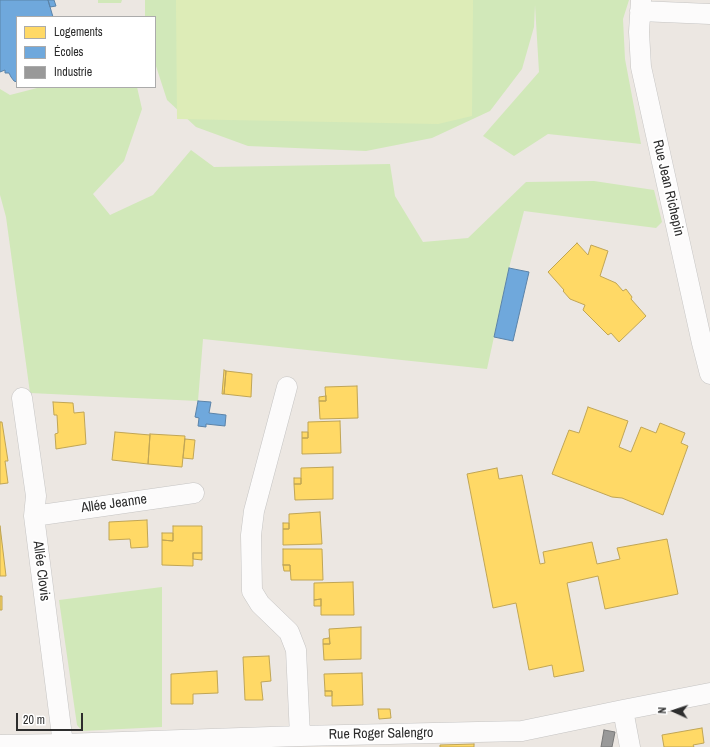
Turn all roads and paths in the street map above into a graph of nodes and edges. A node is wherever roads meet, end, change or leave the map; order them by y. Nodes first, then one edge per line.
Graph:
1 (640, 6) edge
2 (710, 14) edge
3 (706, 342) edge
4 (710, 374) edge
5 (287, 387) dead end
6 (22, 398) dead end
7 (194, 493) dead end
8 (34, 516) junction
9 (710, 693) edge
10 (623, 710) junction
11 (300, 736) junction
12 (62, 744) junction
13 (0, 745) edge
14 (630, 747) edge

1 - 2 street
1 - 3 street, Rue Jean Richepin
3 - 4 street, Rue Jean Richepin
5 - 11 street
6 - 8 street, Allée Clovis
7 - 8 street, Allée Jeanne
8 - 12 street, Allée Clovis
9 - 10 street, Rue Roger Salengro
10 - 11 street, Rue Roger Salengro
10 - 14 street
11 - 12 street, Rue Roger Salengro
12 - 13 street, Rue Roger Salengro

